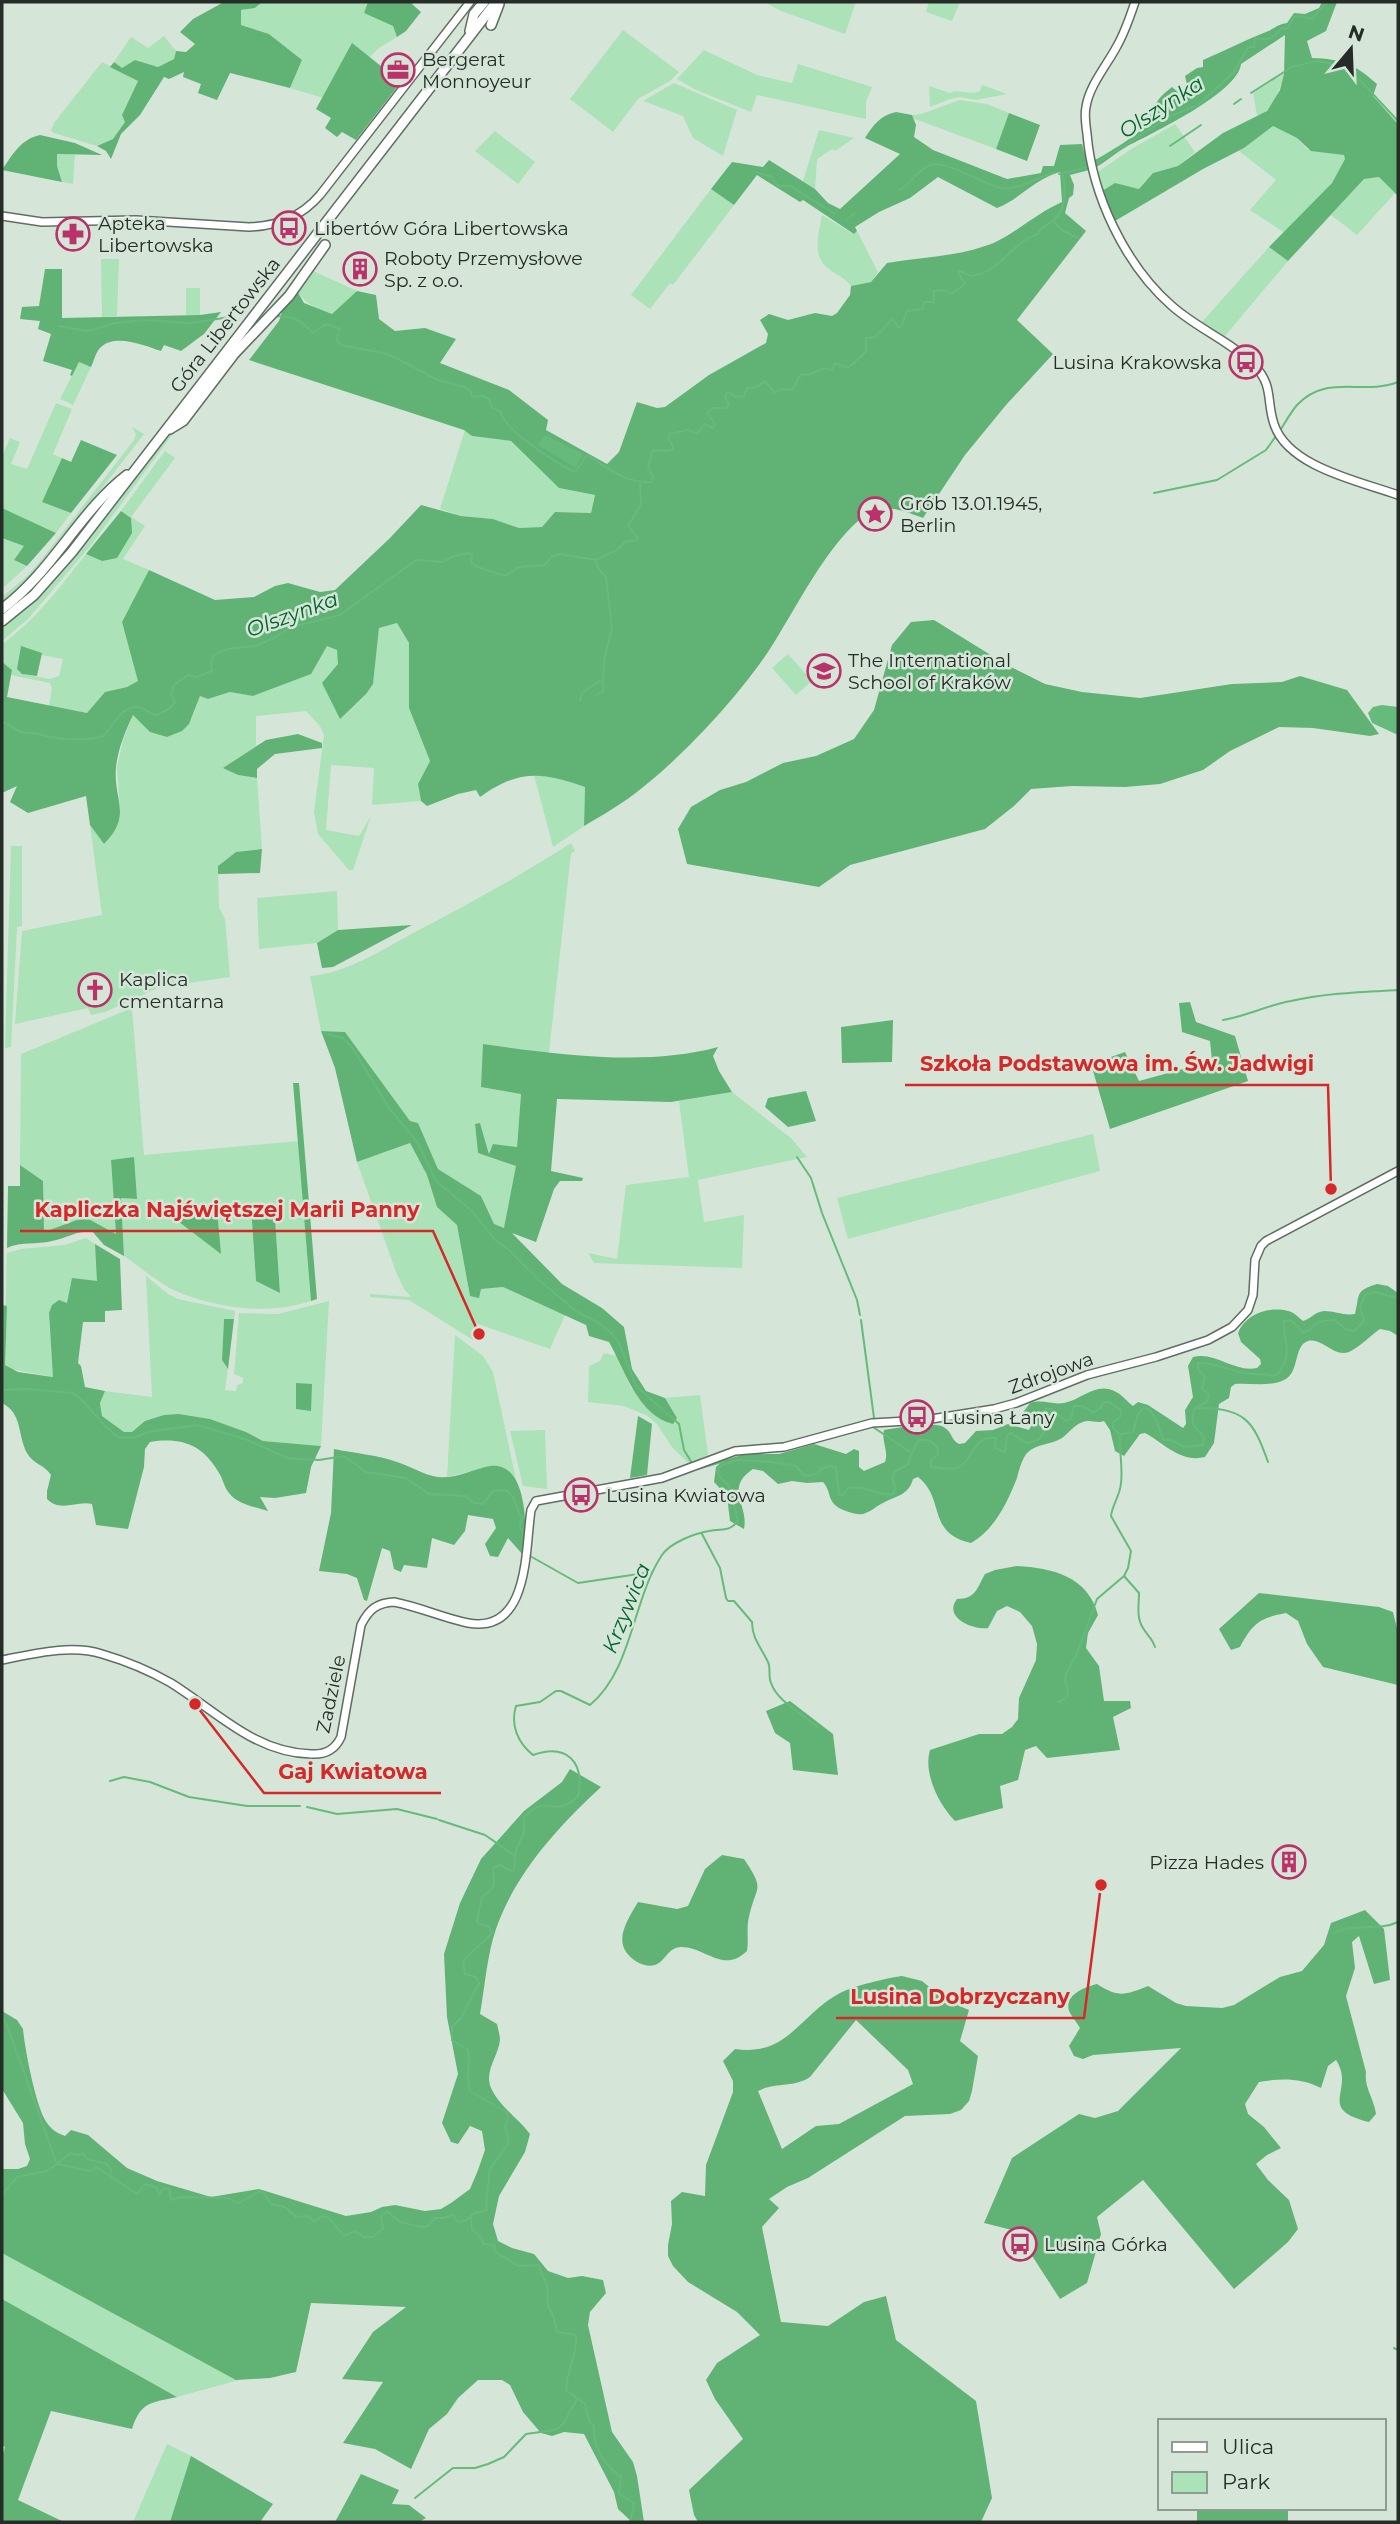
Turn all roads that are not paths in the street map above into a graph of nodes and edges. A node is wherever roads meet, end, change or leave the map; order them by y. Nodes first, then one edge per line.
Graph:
1 (470, 2) edge
2 (484, 2) edge
3 (498, 2) edge
4 (1135, 2) edge
5 (491, 25) dead end
6 (468, 38) junction
7 (2, 216) edge
8 (325, 245) dead end
9 (163, 433) junction
10 (137, 468) junction
11 (1398, 495) edge
12 (2, 609) edge
13 (2, 621) edge
14 (1398, 1171) edge
15 (594, 1490) joint
16 (2, 1660) edge

1 - 7 street
2 - 6 highway, Góra Libertowska
3 - 5 highway
3 - 6 highway, Góra Libertowska
4 - 11 street
6 - 9 highway, Góra Libertowska
8 - 9 highway
9 - 10 highway, Góra Libertowska
10 - 12 highway, Góra Libertowska
10 - 13 highway, Góra Libertowska
14 - 15 street, Zdrojowa
15 - 16 street, Zadziele

